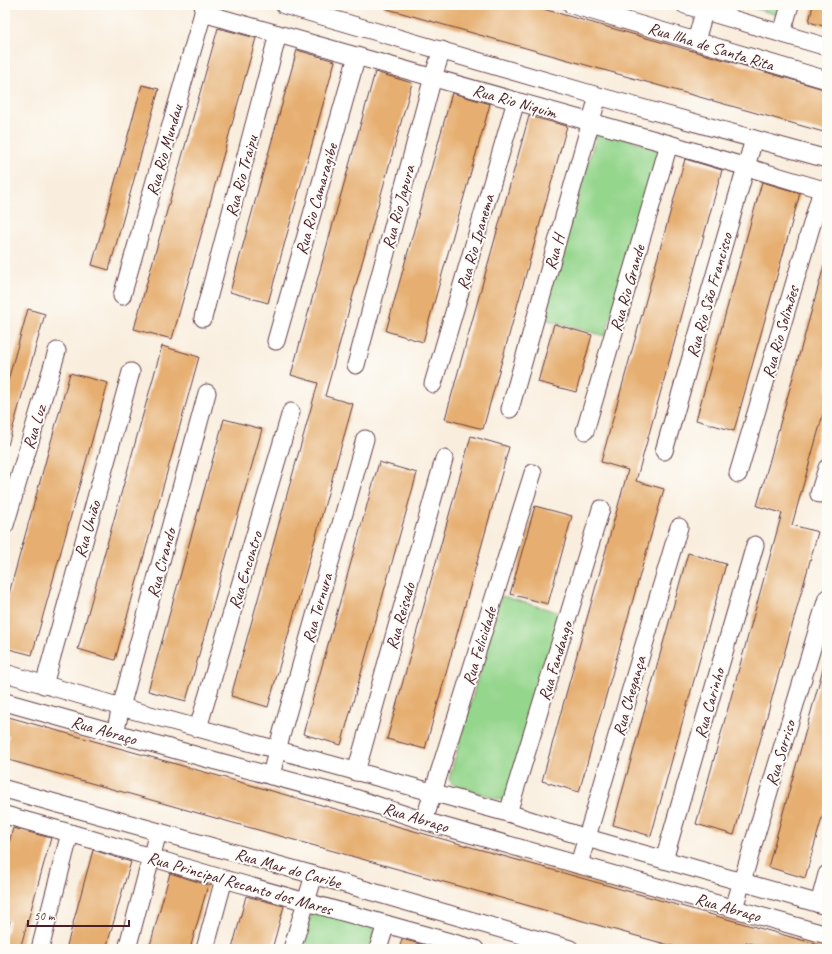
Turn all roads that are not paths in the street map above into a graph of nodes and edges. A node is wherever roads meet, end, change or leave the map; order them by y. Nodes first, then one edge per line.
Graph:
1 (284, 5) edge
2 (572, 5) edge
3 (685, 5) edge
4 (790, 5) edge
5 (705, 8) edge
6 (203, 9) edge
7 (782, 33) junction
8 (278, 34) junction
9 (696, 41) junction
10 (827, 47) edge
11 (442, 50) junction
12 (357, 56) junction
13 (433, 78) junction
14 (827, 80) edge
15 (598, 96) junction
16 (516, 101) junction
17 (591, 122) junction
18 (754, 139) junction
19 (669, 144) junction
20 (827, 159) edge
21 (746, 167) junction
22 (824, 190) edge
23 (122, 296) dead end
24 (203, 318) dead end
25 (276, 341) dead end
26 (57, 351) dead end
27 (356, 365) dead end
28 (131, 372) dead end
29 (433, 384) dead end
30 (207, 393) dead end
31 (510, 409) dead end
32 (291, 412) dead end
33 (585, 431) dead end
34 (365, 439) dead end
35 (664, 451) dead end
36 (444, 459) dead end
37 (827, 468) edge
38 (533, 473) dead end
39 (738, 474) dead end
40 (819, 494) dead end
41 (601, 509) dead end
42 (5, 526) edge
43 (679, 527) dead end
44 (754, 545) dead end
45 (827, 598) edge
46 (5, 673) edge
47 (44, 685) junction
48 (5, 702) edge
49 (121, 707) junction
50 (198, 728) junction
51 (115, 733) junction
52 (276, 750) junction
53 (356, 772) junction
54 (270, 776) junction
55 (5, 789) edge
56 (433, 793) junction
57 (508, 813) junction
58 (5, 816) edge
59 (424, 820) junction
60 (158, 832) junction
61 (70, 833) junction
62 (587, 838) junction
63 (152, 857) junction
64 (664, 860) junction
65 (579, 864) junction
66 (827, 874) edge
67 (314, 875) junction
68 (224, 879) junction
69 (741, 883) junction
70 (306, 902) junction
71 (823, 905) edge
72 (734, 908) junction
73 (470, 920) junction
74 (386, 924) junction
75 (827, 935) edge
76 (467, 948) edge
77 (40, 949) edge
78 (127, 949) edge
79 (205, 949) edge
80 (292, 949) edge
81 (378, 949) edge
82 (570, 949) edge

1 - 11 street, Rua Rio Niquim
2 - 9 street, Rua llha de Santa Rita
3 - 5 street
4 - 7 street
5 - 7 street
5 - 9 street
6 - 8 street, Rua Rio Niquim
6 - 23 street, Rua Rio Mundau
7 - 10 street
8 - 12 street, Rua Rio Niquim
8 - 24 street, Rua Rio Traipu
9 - 14 street, Rua llha de Santa Rita
11 - 13 street, Rua Rio Japura
11 - 15 street, Rua Rio Niquim
12 - 13 street, Rua Rio Niquim
12 - 25 street, Rua Rio Camaragibe
13 - 16 street, Rua Rio Niquim
13 - 27 street, Rua Rio Japura
15 - 17 street, Rua H
15 - 18 street, Rua Rio Niquim
16 - 17 street, Rua Rio Niquim
16 - 29 street, Rua Rio Ipanema
17 - 19 street, Rua Rio Niquim
17 - 31 street, Rua H
18 - 20 street, Rua Rio Niquim
18 - 21 street, Rua Rio São Francisco
19 - 21 street, Rua Rio Niquim
19 - 33 street, Rua Rio Grande
21 - 22 street, Rua Rio Niquim
21 - 35 street, Rua Rio São Francisco
22 - 39 street, Rua Rio Solimões
26 - 42 street, Rua Luz
28 - 47 street, Rua União
30 - 49 street, Rua Cirando
32 - 50 street, Rua Encontro
34 - 52 street, Rua Ternura
36 - 53 street, Rua Reisado
37 - 40 street
38 - 56 street, Rua Felicidade
41 - 57 street, Rua Fandango
43 - 62 street, Rua Chegança
44 - 64 street, Rua Carinho
45 - 69 street, Rua Sorriso
46 - 47 street, Rua Abraço
47 - 49 street, Rua Abraço
48 - 51 street, Rua Abraço
49 - 50 street, Rua Abraço
49 - 51 street, Rua Cirando
50 - 52 street, Rua Abraço
51 - 54 street, Rua Abraço
52 - 53 street, Rua Abraço
52 - 54 street, Rua Ternura
53 - 56 street, Rua Abraço
54 - 59 street, Rua Abraço
55 - 60 street, Rua Mar do Caribe
56 - 57 street, Rua Abraço
56 - 59 street, Rua Felicidade
57 - 62 street, Rua Abraço
58 - 61 street, Rua Principal Recanto dos Mares
59 - 65 street, Rua Abraço
60 - 63 street
60 - 67 street, Rua Mar do Caribe
61 - 63 street, Rua Principal Recanto dos Mares
61 - 77 street
62 - 64 street, Rua Abraço
62 - 65 street, Rua Chegança
63 - 68 street, Rua Principal Recanto dos Mares
63 - 78 street
64 - 69 street, Rua Abraço
65 - 72 street, Rua Abraço
66 - 71 street
67 - 70 street
67 - 73 street, Rua Mar do Caribe
68 - 70 street, Rua Principal Recanto dos Mares
68 - 79 street
69 - 71 street, Rua Abraço
69 - 72 street, Rua Sorriso
70 - 74 street, Rua Principal Recanto dos Mares
70 - 80 street
72 - 75 street, Rua Abraço
73 - 76 street
73 - 82 street, Rua Mar do Caribe
74 - 76 street, Rua Principal Recanto dos Mares
74 - 81 street

